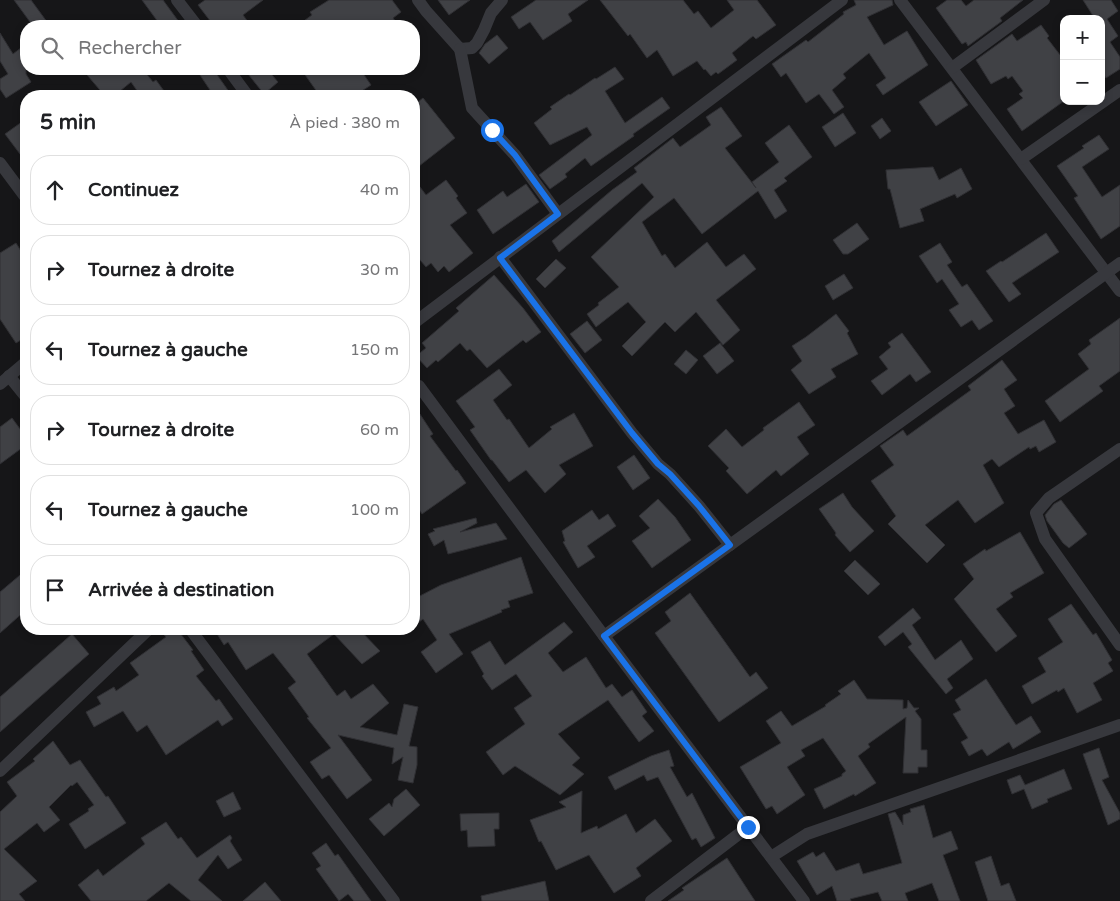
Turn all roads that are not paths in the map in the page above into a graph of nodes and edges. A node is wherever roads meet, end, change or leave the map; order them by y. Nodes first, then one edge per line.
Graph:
1 (177, 0) edge
2 (418, 0) edge
3 (502, 0) edge
4 (842, 0) edge
5 (900, 0) edge
6 (1044, 0) edge
7 (192, 20) edge
8 (460, 50) junction
9 (952, 68) junction
10 (232, 75) edge
11 (244, 90) edge
12 (1120, 90) edge
13 (1021, 160) junction
14 (0, 163) edge
15 (20, 190) edge
16 (558, 214) junction
17 (500, 258) junction
18 (1120, 263) edge
19 (1107, 273) junction
20 (1120, 292) edge
21 (420, 318) edge
22 (20, 367) edge
23 (5, 380) edge
24 (420, 389) edge
25 (20, 392) edge
26 (1120, 449) edge
27 (730, 545) junction
28 (143, 635) edge
29 (194, 635) edge
30 (604, 636) junction
31 (1120, 645) edge
32 (1120, 725) edge
33 (0, 771) edge
34 (748, 827) junction
35 (771, 857) junction
36 (394, 901) edge
37 (651, 901) edge
38 (804, 901) edge

1 - 7 street
2 - 8 street
3 - 8 street
4 - 16 street
5 - 9 street
6 - 9 street
8 - 16 street
9 - 13 street
10 - 11 street
12 - 13 street
13 - 19 street
14 - 15 street
16 - 17 street
17 - 21 street
17 - 27 street
18 - 19 street
19 - 20 street
19 - 27 street
22 - 23 street
23 - 25 street
24 - 30 street
26 - 31 street
27 - 30 street
28 - 33 street
29 - 36 street
30 - 34 street
32 - 35 street
34 - 35 street
34 - 37 street
35 - 38 street

